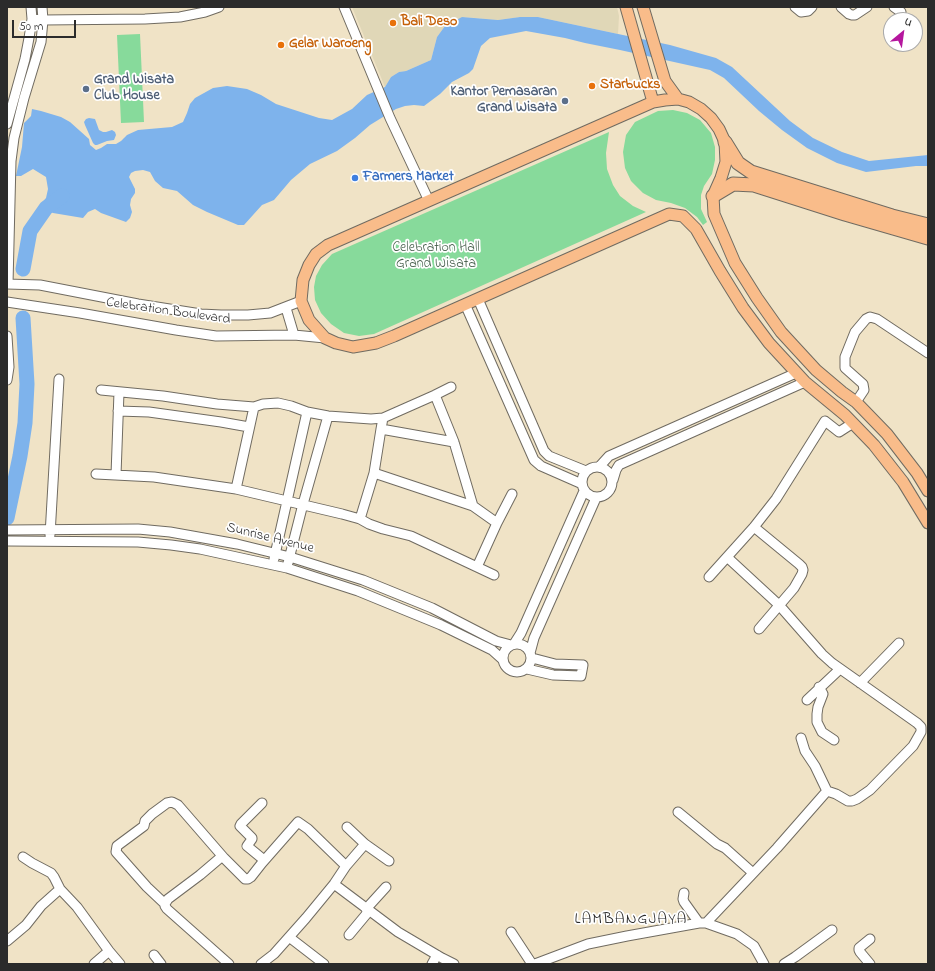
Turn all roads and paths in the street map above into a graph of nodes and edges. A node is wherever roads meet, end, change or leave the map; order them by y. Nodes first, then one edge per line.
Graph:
1 (31, 7) edge
2 (42, 7) edge
3 (219, 7) edge
4 (344, 7) edge
5 (626, 7) edge
6 (643, 7) edge
7 (795, 7) edge
8 (812, 7) edge
9 (841, 7) edge
10 (867, 7) edge
11 (32, 19) junction
12 (44, 20) junction
13 (678, 99) junction
14 (653, 102) junction
15 (7, 124) edge
16 (725, 142) junction
17 (714, 196) junction
18 (429, 201) junction
19 (928, 225) edge
20 (928, 238) edge
21 (7, 284) edge
22 (478, 299) junction
23 (7, 302) edge
24 (301, 302) junction
25 (465, 304) junction
26 (286, 308) junction
27 (294, 335) junction
28 (7, 336) edge
29 (325, 338) junction
30 (8, 352) edge
31 (928, 353) edge
32 (796, 373) junction
33 (59, 379) dead end
34 (7, 380) edge
35 (805, 382) junction
36 (451, 387) dead end
37 (101, 390) dead end
38 (119, 392) junction
39 (436, 395) junction
40 (856, 402) junction
41 (254, 407) junction
42 (118, 410) junction
43 (307, 412) junction
44 (328, 416) junction
45 (384, 418) junction
46 (853, 423) junction
47 (249, 427) junction
48 (381, 429) junction
49 (454, 442) junction
50 (599, 467) junction
51 (586, 471) junction
52 (374, 473) junction
53 (96, 474) dead end
54 (116, 475) junction
55 (613, 480) junction
56 (583, 487) junction
57 (236, 489) junction
58 (928, 490) edge
59 (512, 494) dead end
60 (596, 498) junction
61 (286, 501) junction
62 (303, 504) junction
63 (473, 506) junction
64 (360, 519) junction
65 (497, 523) junction
66 (928, 523) edge
67 (754, 527) junction
68 (7, 530) edge
69 (50, 530) junction
70 (7, 541) edge
71 (50, 542) junction
72 (275, 553) junction
73 (290, 557) junction
74 (727, 557) junction
75 (272, 565) junction
76 (477, 567) junction
77 (287, 568) junction
78 (494, 575) dead end
79 (709, 577) dead end
80 (779, 605) junction
81 (759, 629) dead end
82 (899, 643) dead end
83 (512, 645) junction
84 (531, 656) junction
85 (502, 659) junction
86 (840, 668) junction
87 (527, 669) junction
88 (860, 683) junction
89 (819, 687) junction
90 (806, 700) dead end
91 (801, 738) dead end
92 (834, 740) dead end
93 (827, 792) junction
94 (262, 803) dead end
95 (678, 812) dead end
96 (347, 827) dead end
97 (365, 844) junction
98 (23, 856) dead end
99 (224, 858) junction
100 (264, 860) junction
101 (389, 861) dead end
102 (346, 866) junction
103 (753, 873) junction
104 (334, 884) junction
105 (386, 887) dead end
106 (60, 889) junction
107 (684, 893) dead end
108 (165, 904) junction
109 (368, 910) junction
110 (702, 923) junction
111 (832, 930) dead end
112 (511, 932) dead end
113 (349, 935) dead end
114 (8, 937) edge
115 (289, 937) junction
116 (870, 939) dead end
117 (109, 951) junction
118 (154, 955) dead end
119 (437, 955) junction
120 (94, 964) edge
121 (120, 964) edge
122 (161, 964) edge
123 (229, 964) edge
124 (261, 964) edge
125 (324, 964) edge
126 (432, 964) edge
127 (454, 964) edge
128 (534, 964) edge
129 (764, 964) edge
130 (784, 964) edge
131 (870, 964) edge

1 - 11 street
2 - 12 street
3 - 12 street
4 - 18 street
5 - 14 main road
6 - 13 main road
7 - 8 street
9 - 10 street
11 - 12 street
11 - 15 street
12 - 21 street
13 - 14 main road
13 - 16 main road
14 - 18 main road
16 - 17 main road
16 - 19 highway
17 - 20 highway
17 - 40 main road
18 - 24 main road
21 - 26 street, Celebration Boulevard
22 - 25 main road
22 - 32 main road
22 - 51 street
23 - 27 street, Celebration Boulevard
24 - 26 street, Celebration Boulevard
24 - 29 main road
25 - 29 main road
25 - 56 street
26 - 27 street
27 - 29 street, Celebration Boulevard
28 - 30 street
30 - 34 street
31 - 40 street
32 - 35 main road
32 - 50 street
33 - 69 street
35 - 46 main road
35 - 55 street
36 - 39 street
37 - 38 street
38 - 41 street
38 - 42 street
39 - 45 street
39 - 49 street
40 - 58 main road
41 - 43 street
41 - 47 street
42 - 47 street
42 - 54 street
43 - 44 street
43 - 61 street
44 - 45 street
44 - 62 street
45 - 48 street
46 - 66 main road
46 - 67 street
47 - 57 street
48 - 49 street
48 - 52 street
49 - 63 street
50 - 51 street
50 - 55 street
51 - 56 street
52 - 63 street
52 - 64 street
53 - 54 street
54 - 57 street
55 - 60 street
56 - 60 street
56 - 83 street
57 - 61 street
59 - 65 street
60 - 84 street
61 - 62 street
61 - 72 street
62 - 64 street
62 - 73 street
63 - 65 street
64 - 76 street
65 - 76 street
67 - 74 street
67 - 80 street
68 - 69 street, Sunrise Avenue
69 - 71 street
69 - 72 street, Sunrise Avenue
70 - 71 street, Sunrise Avenue
71 - 75 street, Sunrise Avenue
72 - 73 street, Sunrise Avenue
72 - 75 street
73 - 77 street
73 - 83 street, Sunrise Avenue
74 - 79 street
74 - 80 street
75 - 77 street, Sunrise Avenue
76 - 78 street
77 - 85 street, Sunrise Avenue
80 - 81 street
80 - 86 street
82 - 88 street
83 - 84 street
83 - 85 street
84 - 87 street
84 - 87 street
85 - 87 street
86 - 88 street
86 - 89 street
88 - 93 street
89 - 90 street
89 - 92 street
91 - 93 street
93 - 103 street
94 - 100 street
95 - 103 street
96 - 97 street
97 - 101 street
97 - 102 street
98 - 106 street
99 - 100 street
99 - 108 street
99 - 108 street
100 - 102 street
102 - 104 street
103 - 110 street
104 - 109 street
104 - 115 street
105 - 109 street
106 - 114 street
106 - 117 street
107 - 110 street
108 - 123 street
109 - 113 street
109 - 119 street
110 - 128 street
110 - 129 street
111 - 130 street
112 - 128 street
115 - 124 street
115 - 125 street
116 - 131 street
117 - 120 street
117 - 121 street
118 - 122 street
119 - 126 street
119 - 127 street

